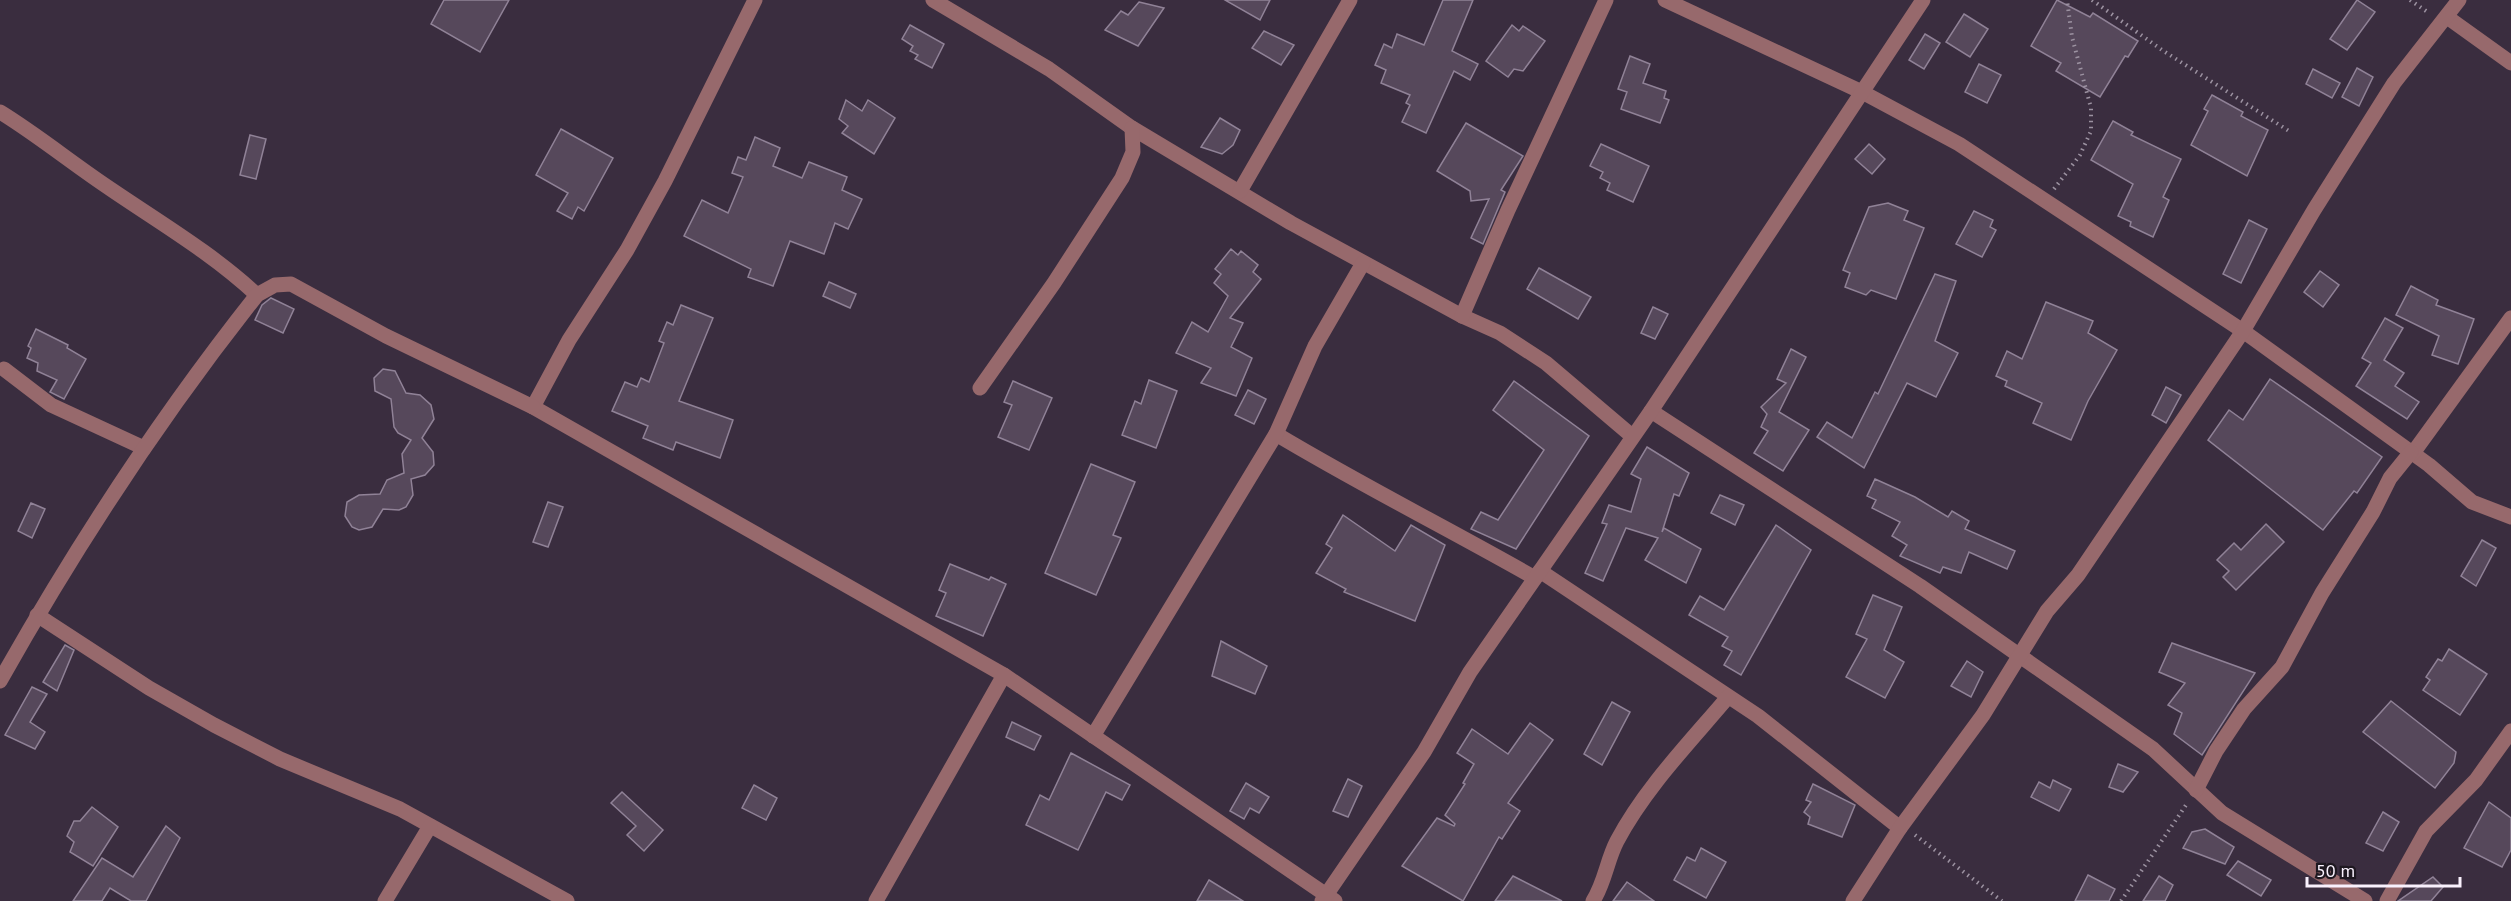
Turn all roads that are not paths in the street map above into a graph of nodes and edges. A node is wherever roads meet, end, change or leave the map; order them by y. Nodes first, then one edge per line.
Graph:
1 (755, 0) edge
2 (933, 0) edge
3 (1350, 0) edge
4 (1606, 0) edge
5 (1665, 0) edge
6 (1923, 0) edge
7 (2459, 0) edge
8 (2447, 17) junction
9 (2511, 63) edge
10 (1862, 93) junction
11 (0, 112) edge
12 (1132, 128) junction
13 (1240, 191) junction
14 (1363, 263) junction
15 (256, 295) junction
16 (1462, 316) junction
17 (2511, 318) edge
18 (2243, 331) junction
19 (4, 369) dead end
20 (980, 388) dead end
21 (533, 407) junction
22 (1651, 411) junction
23 (1276, 434) junction
24 (1632, 436) junction
25 (144, 448) junction
26 (2412, 452) junction
27 (2511, 517) edge
28 (1537, 575) junction
29 (37, 615) junction
30 (2021, 656) junction
31 (1004, 675) junction
32 (0, 681) edge
33 (1728, 697) junction
34 (2511, 730) edge
35 (1093, 736) junction
36 (2196, 790) junction
37 (430, 826) junction
38 (1902, 826) junction
39 (1328, 899) edge
40 (385, 901) edge
41 (567, 901) edge
42 (876, 901) edge
43 (1593, 901) edge
44 (1853, 901) edge
45 (2365, 901) edge
46 (2387, 901) edge

1 - 21 street
2 - 12 street
3 - 13 street
4 - 16 street
5 - 10 street
6 - 10 street
7 - 8 street
8 - 9 street
8 - 18 street
10 - 18 street
10 - 22 street
11 - 15 street
12 - 13 street
12 - 20 street
13 - 14 street
14 - 16 street
14 - 23 street
15 - 21 street
15 - 25 street
16 - 24 street
17 - 26 street
18 - 26 street
18 - 30 street
19 - 25 street
21 - 31 street
22 - 24 street
22 - 30 street
23 - 28 street
23 - 35 street
24 - 28 street
25 - 29 street
26 - 27 street
26 - 36 street
28 - 33 street
28 - 39 street
29 - 32 street
29 - 37 street
30 - 36 street
30 - 38 street
31 - 35 street
31 - 42 street
33 - 38 street
33 - 43 street
34 - 46 street
35 - 39 street
36 - 45 street
37 - 40 street
37 - 41 street
38 - 44 street

